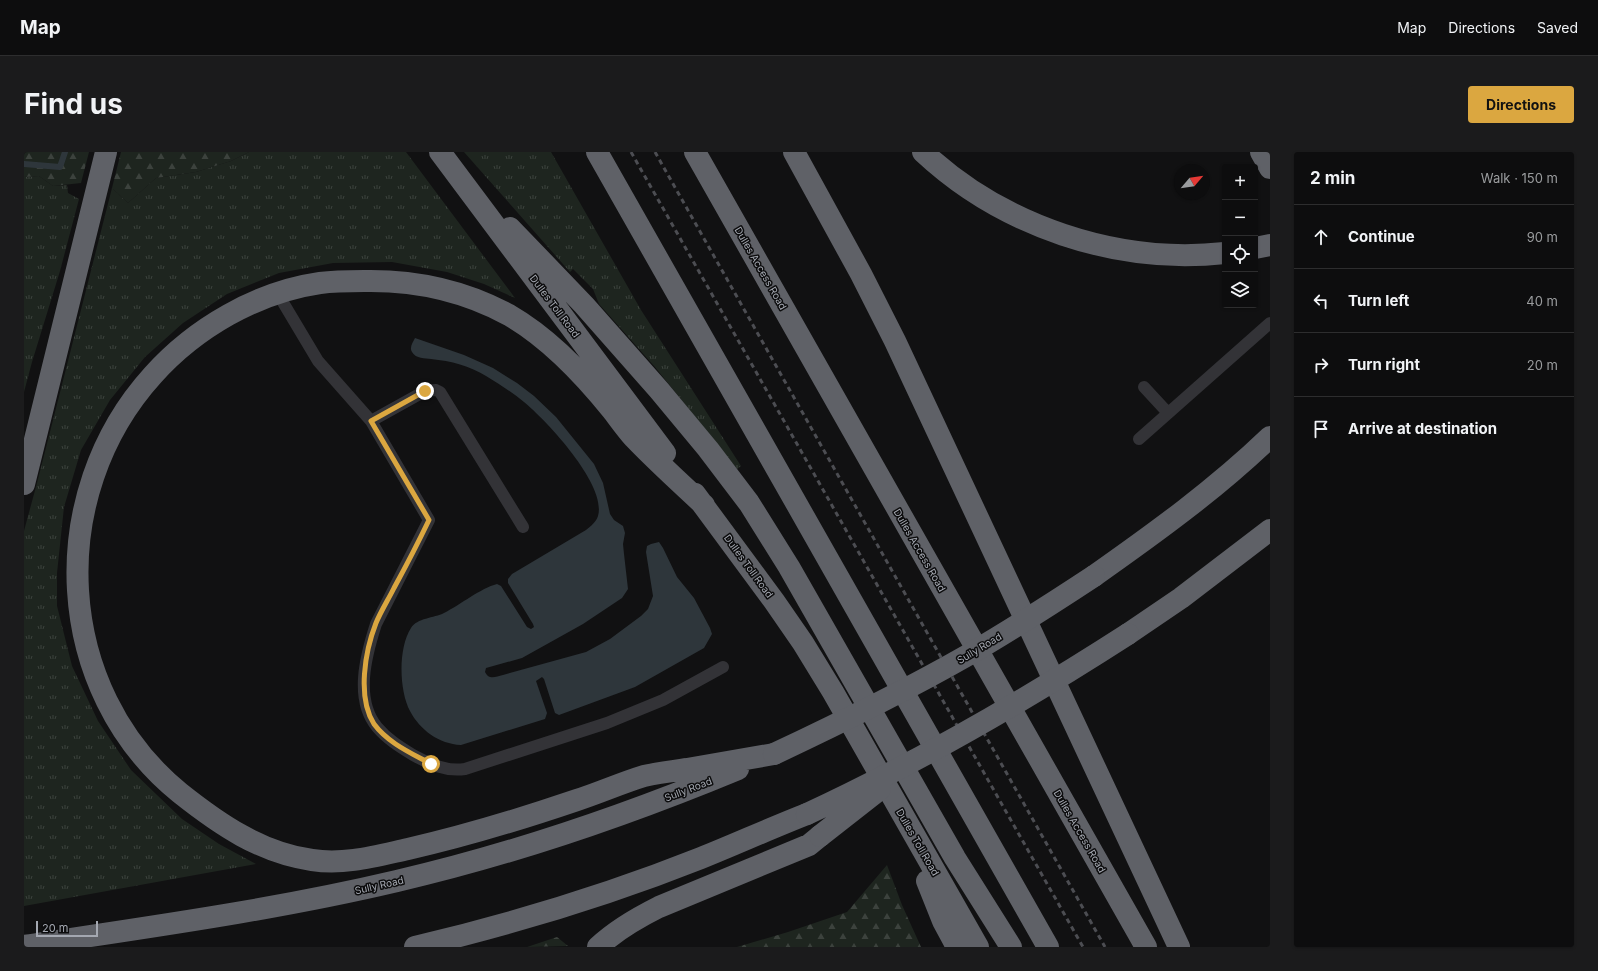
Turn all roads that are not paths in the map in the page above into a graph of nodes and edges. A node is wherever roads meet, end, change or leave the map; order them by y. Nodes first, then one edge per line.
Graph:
1 (106, 152) edge
2 (440, 152) edge
3 (597, 152) edge
4 (695, 152) edge
5 (794, 152) edge
6 (923, 152) edge
7 (1260, 152) edge
8 (1270, 168) edge
9 (457, 175) junction
10 (1270, 245) edge
11 (1258, 247) edge
12 (1222, 253) edge
13 (278, 294) junction
14 (1270, 323) edge
15 (1144, 387) dead end
16 (1168, 413) junction
17 (371, 421) junction
18 (1270, 437) edge
19 (1139, 439) dead end
20 (24, 484) edge
21 (704, 505) junction
22 (523, 526) dead end
23 (1270, 530) edge
24 (723, 667) dead end
25 (774, 754) junction
26 (918, 759) junction
27 (897, 805) junction
28 (24, 946) edge
29 (415, 947) edge
30 (598, 947) edge
31 (957, 947) edge
32 (978, 947) edge
33 (1011, 947) edge
34 (1048, 947) edge
35 (1146, 947) edge
36 (1179, 947) edge

1 - 20 highway
2 - 9 highway, Dulles Toll Road
3 - 34 highway
4 - 35 highway, Dulles Access Road
5 - 36 highway
6 - 12 highway
7 - 8 highway
9 - 21 highway, Dulles Toll Road
9 - 33 highway
10 - 11 highway
13 - 17 lane
13 - 21 highway
13 - 25 highway
14 - 16 lane
15 - 16 lane
16 - 19 lane
17 - 22 lane
17 - 24 lane
18 - 25 highway, Sully Road, bridge
21 - 27 highway, Dulles Toll Road
23 - 26 highway, bridge
25 - 28 highway, Sully Road
26 - 29 highway, bridge
26 - 30 highway, bridge
27 - 31 highway
27 - 32 highway, Dulles Toll Road

